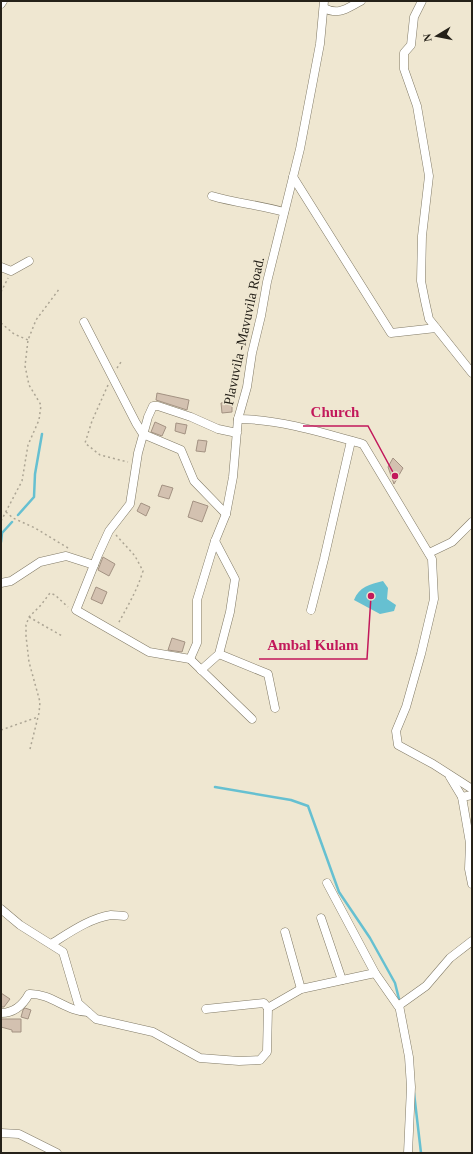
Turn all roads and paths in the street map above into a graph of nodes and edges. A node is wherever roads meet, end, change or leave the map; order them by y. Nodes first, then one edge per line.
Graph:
1 (3, 1) edge
2 (361, 1) edge
3 (422, 1) edge
4 (1, 4) edge
5 (324, 4) edge
6 (293, 177) junction
7 (212, 196) dead end
8 (284, 212) junction
9 (29, 261) dead end
10 (1, 267) edge
11 (12, 271) junction
12 (60, 288) dead end
13 (1, 292) edge
14 (84, 322) dead end
15 (1, 323) edge
16 (436, 328) junction
17 (28, 340) junction
18 (121, 362) dead end
19 (472, 373) edge
20 (112, 377) junction
21 (238, 419) junction
22 (237, 433) junction
23 (143, 434) junction
24 (351, 441) junction
25 (136, 465) junction
26 (6, 512) junction
27 (226, 514) junction
28 (1, 521) edge
29 (472, 522) edge
30 (110, 529) junction
31 (216, 541) junction
32 (432, 554) junction
33 (74, 558) junction
34 (94, 564) junction
35 (1, 583) edge
36 (76, 610) junction
37 (311, 610) dead end
38 (29, 617) junction
39 (114, 631) junction
40 (62, 636) dead end
41 (219, 654) junction
42 (190, 659) junction
43 (201, 670) junction
44 (275, 708) dead end
45 (38, 717) junction
46 (252, 719) dead end
47 (1, 730) edge
48 (30, 749) dead end
49 (446, 772) junction
50 (472, 789) edge
51 (472, 795) edge
52 (462, 797) junction
53 (327, 883) dead end
54 (472, 884) edge
55 (1, 909) edge
56 (124, 916) dead end
57 (321, 918) dead end
58 (285, 932) dead end
59 (472, 941) edge
60 (51, 944) junction
61 (375, 973) junction
62 (342, 980) junction
63 (301, 988) junction
64 (400, 1004) junction
65 (268, 1008) junction
66 (206, 1009) dead end
67 (88, 1012) junction
68 (1, 1013) edge
69 (1, 1133) edge
70 (57, 1153) edge
71 (408, 1153) edge

1 - 4 street
2 - 5 street
3 - 16 street
5 - 6 street, Plavuvila -Mavuvila Road.
6 - 8 street, Plavuvila -Mavuvila Road.
6 - 16 street
7 - 8 street
8 - 21 street, Plavuvila -Mavuvila Road.
9 - 11 street
10 - 11 street
11 - 13 path
12 - 17 path
14 - 20 street
15 - 17 path
16 - 19 street
17 - 26 path
18 - 20 path
20 - 23 street
20 - 25 path
21 - 22 street
21 - 24 street, Plavuvila -Mavuvila Road.
22 - 23 street
22 - 27 street
23 - 25 street
23 - 27 street
24 - 32 street, Plavuvila -Mavuvila Road.
24 - 37 street
25 - 30 street
26 - 28 path
26 - 33 path
27 - 31 street
29 - 32 street
30 - 34 street
30 - 39 path
31 - 41 street
31 - 42 street
32 - 49 street, Plavuvila -Mavuvila Road.
33 - 34 street
33 - 35 street
34 - 36 street
36 - 38 path
36 - 39 street
38 - 40 path
38 - 45 path
39 - 42 street
41 - 43 street
41 - 44 street
42 - 43 street
43 - 46 street
45 - 47 path
45 - 48 path
49 - 50 street, Plavuvila -Mavuvila Road.
49 - 52 street
51 - 52 street
52 - 54 street
53 - 61 street
55 - 60 street
56 - 60 street
57 - 62 street
58 - 63 street
59 - 64 street
60 - 67 street
61 - 62 street
61 - 64 street
62 - 63 street
63 - 65 street
64 - 71 street
65 - 66 street
65 - 67 street
67 - 68 street
69 - 70 street

